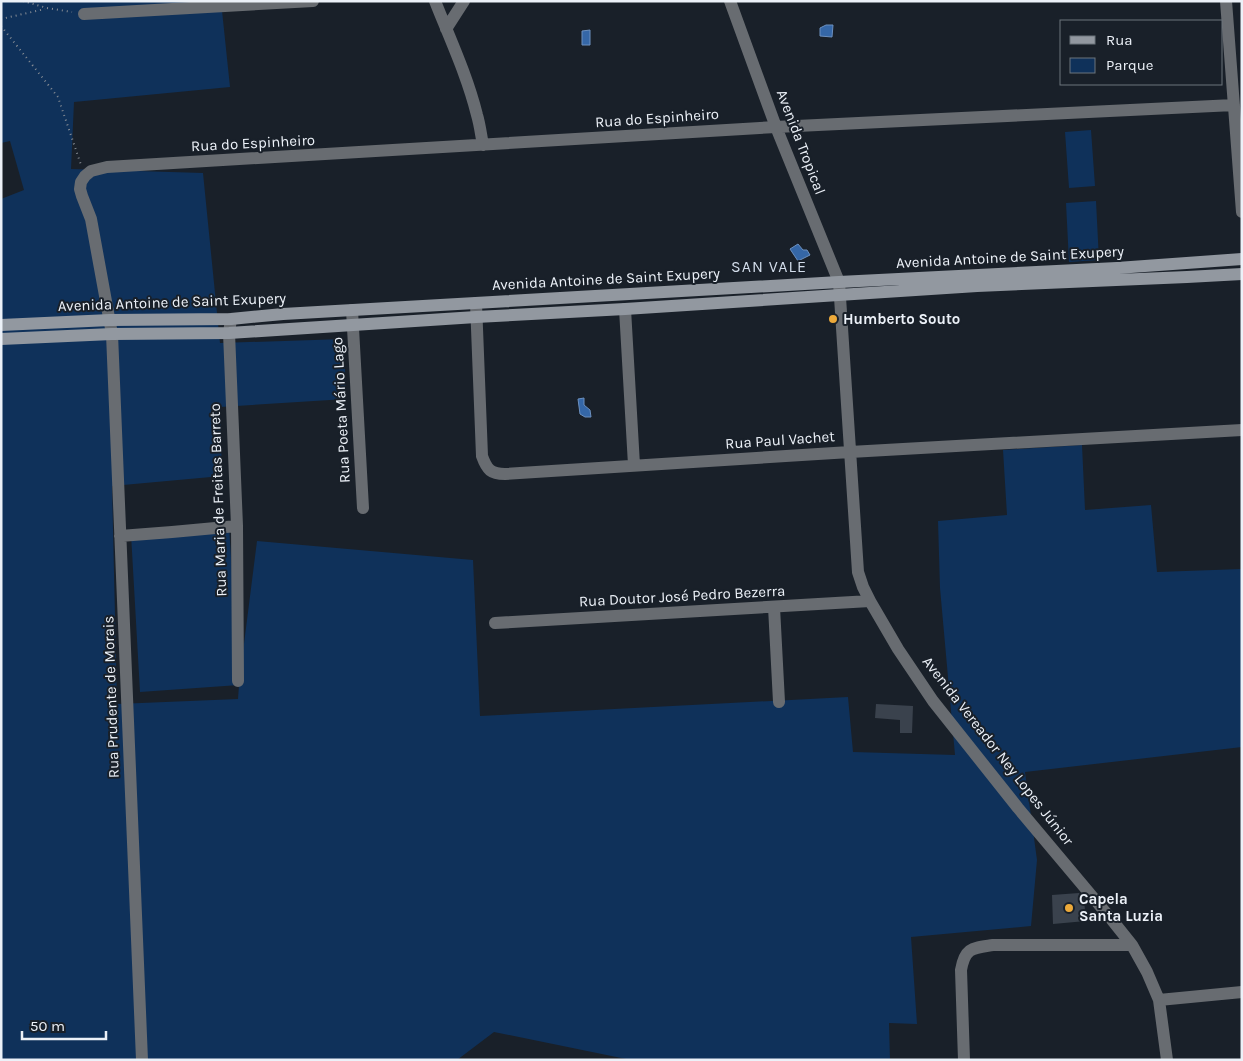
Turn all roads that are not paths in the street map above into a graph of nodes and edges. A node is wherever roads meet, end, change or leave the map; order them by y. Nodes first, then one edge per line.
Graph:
1 (312, 1) edge
2 (435, 1) edge
3 (464, 1) edge
4 (730, 1) edge
5 (1226, 1) edge
6 (84, 14) road end
7 (446, 29) junction
8 (1234, 105) junction
9 (776, 127) junction
10 (483, 145) junction
11 (85, 176) joint
12 (1242, 212) edge
13 (1242, 259) edge
14 (1242, 274) edge
15 (1063, 276) junction
16 (840, 288) junction
17 (476, 303) junction
18 (625, 309) junction
19 (352, 310) junction
20 (476, 317) junction
21 (230, 319) junction
22 (110, 320) junction
23 (1, 325) edge
24 (352, 325) junction
25 (112, 334) junction
26 (229, 334) junction
27 (1, 339) edge
28 (1242, 430) edge
29 (850, 452) junction
30 (634, 465) junction
31 (363, 508) dead end
32 (237, 526) junction
33 (120, 536) junction
34 (870, 601) junction
35 (774, 607) junction
36 (495, 623) dead end
37 (238, 681) dead end
38 (779, 702) dead end
39 (1132, 946) junction
40 (1242, 992) edge
41 (1159, 1000) junction
42 (142, 1060) edge
43 (964, 1060) edge
44 (1166, 1060) edge

1 - 6 street
2 - 7 street
3 - 7 street
4 - 9 street, Avenida Tropical
5 - 8 street
7 - 10 street
8 - 9 street, Rua do Espinheiro
8 - 12 street
9 - 10 street, Rua do Espinheiro
9 - 16 street, Avenida Tropical
10 - 11 street, Rua do Espinheiro
11 - 22 street, Rua Prudente de Morais
13 - 15 street, Avenida Antoine de Saint Exupery
14 - 15 street, Avenida Antoine de Saint Exupery
15 - 16 street, Avenida Antoine de Saint Exupery
16 - 17 street, Avenida Antoine de Saint Exupery
16 - 18 street, Avenida Antoine de Saint Exupery
16 - 29 street, Avenida Vereador Ney Lopes Júnior
17 - 19 street, Avenida Antoine de Saint Exupery
17 - 20 street, Rua Paul Vachet
18 - 20 street, Avenida Antoine de Saint Exupery
18 - 30 street
19 - 21 street, Avenida Antoine de Saint Exupery
19 - 24 street, Rua Poeta Mário Lago
20 - 24 street, Avenida Antoine de Saint Exupery
20 - 30 street, Rua Paul Vachet
21 - 22 street, Avenida Antoine de Saint Exupery
21 - 26 street, Rua Maria de Freitas Barreto
22 - 23 street, Avenida Antoine de Saint Exupery
22 - 25 street, Rua Prudente de Morais
24 - 26 street, Avenida Antoine de Saint Exupery
24 - 31 street, Rua Poeta Mário Lago
25 - 26 street, Avenida Antoine de Saint Exupery
25 - 27 street, Avenida Antoine de Saint Exupery
25 - 33 street, Rua Prudente de Morais
26 - 32 street, Rua Maria de Freitas Barreto
28 - 29 street, Rua Paul Vachet
29 - 30 street, Rua Paul Vachet
29 - 34 street, Avenida Vereador Ney Lopes Júnior
32 - 33 street
32 - 37 street, Rua Maria de Freitas Barreto
33 - 42 street, Rua Prudente de Morais
34 - 35 street, Rua Doutor José Pedro Bezerra
34 - 39 street, Avenida Vereador Ney Lopes Júnior
35 - 36 street, Rua Doutor José Pedro Bezerra
35 - 38 street
39 - 41 street, Avenida Vereador Ney Lopes Júnior
39 - 43 street
40 - 41 street
41 - 44 street, Avenida Vereador Ney Lopes Júnior

